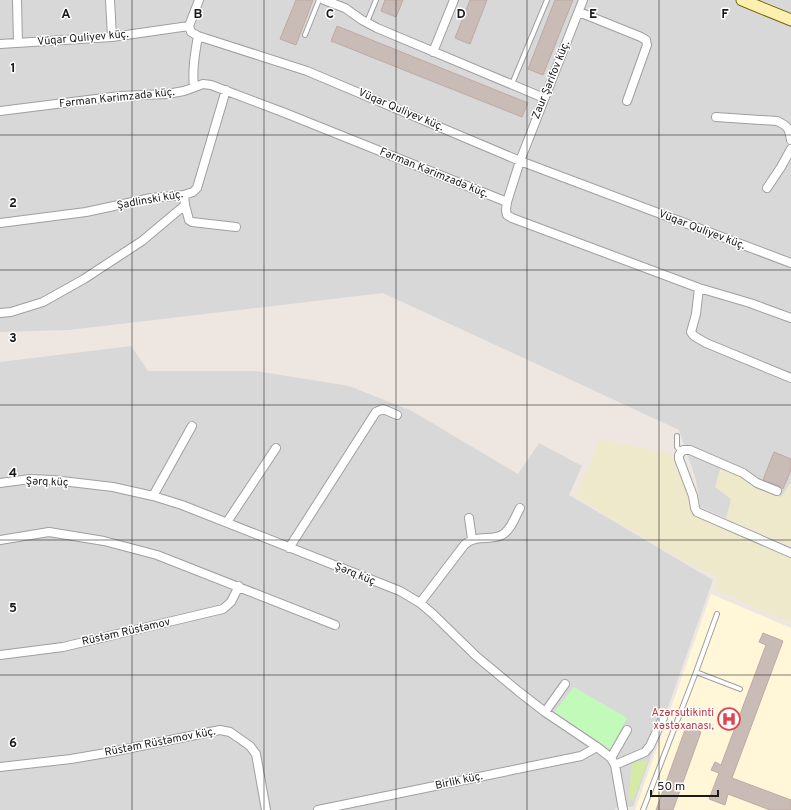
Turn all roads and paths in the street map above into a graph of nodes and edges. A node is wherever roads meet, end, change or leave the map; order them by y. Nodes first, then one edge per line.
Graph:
1 (17, 0) edge
2 (110, 0) edge
3 (199, 0) edge
4 (319, 0) edge
5 (324, 0) edge
6 (376, 0) edge
7 (454, 0) edge
8 (547, 0) edge
9 (583, 0) edge
10 (742, 0) edge
11 (579, 12) junction
12 (791, 20) edge
13 (366, 23) junction
14 (189, 26) junction
15 (305, 35) dead end
16 (198, 36) junction
17 (112, 37) junction
18 (18, 43) junction
19 (0, 44) edge
20 (432, 52) junction
21 (512, 84) junction
22 (194, 87) junction
23 (226, 90) junction
24 (544, 98) junction
25 (627, 100) dead end
26 (0, 111) edge
27 (716, 117) dead end
28 (791, 140) edge
29 (791, 149) edge
30 (520, 161) junction
31 (767, 188) dead end
32 (184, 195) junction
33 (507, 202) junction
34 (185, 205) junction
35 (0, 223) edge
36 (236, 227) dead end
37 (791, 264) edge
38 (699, 288) junction
39 (0, 313) edge
40 (791, 318) edge
41 (791, 378) edge
42 (397, 415) dead end
43 (192, 426) dead end
44 (677, 436) dead end
45 (276, 448) dead end
46 (681, 452) junction
47 (0, 484) edge
48 (777, 491) dead end
49 (153, 496) junction
50 (520, 508) dead end
51 (469, 518) dead end
52 (227, 522) junction
53 (472, 539) junction
54 (0, 540) edge
55 (290, 548) junction
56 (791, 553) edge
57 (239, 586) junction
58 (420, 603) junction
59 (717, 614) dead end
60 (335, 625) dead end
61 (0, 655) edge
62 (696, 672) junction
63 (565, 684) dead end
64 (740, 689) dead end
65 (545, 712) junction
66 (663, 718) dead end
67 (627, 730) dead end
68 (597, 747) junction
69 (613, 761) junction
70 (0, 767) edge
71 (266, 810) edge
72 (318, 810) edge
73 (623, 810) edge
74 (643, 810) edge

1 - 18 street
2 - 17 street
3 - 14 street
4 - 15 lane
5 - 13 street
6 - 13 lane
7 - 20 street
8 - 21 lane
9 - 11 street, Zaur Şərifov küç.
10 - 12 street
11 - 24 street, Zaur Şərifov küç.
11 - 25 street
13 - 20 street
14 - 16 street
14 - 17 street, Vüqar Quliyev küç.
16 - 22 street
16 - 30 street, Vüqar Quliyev küç.
17 - 18 street, Vüqar Quliyev küç.
18 - 19 street, Vüqar Quliyev küç.
20 - 21 street
21 - 24 street
22 - 23 street, Fərman Kərimzadə küç.
22 - 26 street, Fərman Kərimzadə küç.
23 - 32 street, Şadlinski küç.
23 - 33 street, Fərman Kərimzadə küç.
24 - 30 street, Zaur Şərifov küç.
27 - 28 street
29 - 31 street
30 - 33 street, Zaur Şərifov küç.
30 - 37 street, Vüqar Quliyev küç.
32 - 34 street
32 - 35 street, Şadlinski küç.
33 - 38 street
34 - 36 street
34 - 39 street
38 - 40 street
38 - 41 street
42 - 55 street
43 - 49 street
44 - 46 lane
45 - 52 street
46 - 48 street
46 - 56 street
47 - 49 street, Şərq küç
49 - 52 street, Şərq küç
50 - 53 street
51 - 53 street
52 - 55 street, Şərq küç
53 - 58 street
54 - 57 street
55 - 58 street, Şərq küç
57 - 60 street
57 - 61 street, Rüstəm Rüstəmov
58 - 65 street, Şərq küç
59 - 62 lane
62 - 64 lane
62 - 74 lane
63 - 65 street
65 - 68 street, Şərq küç
66 - 69 street
67 - 69 street
68 - 69 street, Şərq küç
68 - 72 street, Birlik küç.
69 - 73 street
70 - 71 street, Rüstəm Rüstəmov küç.

